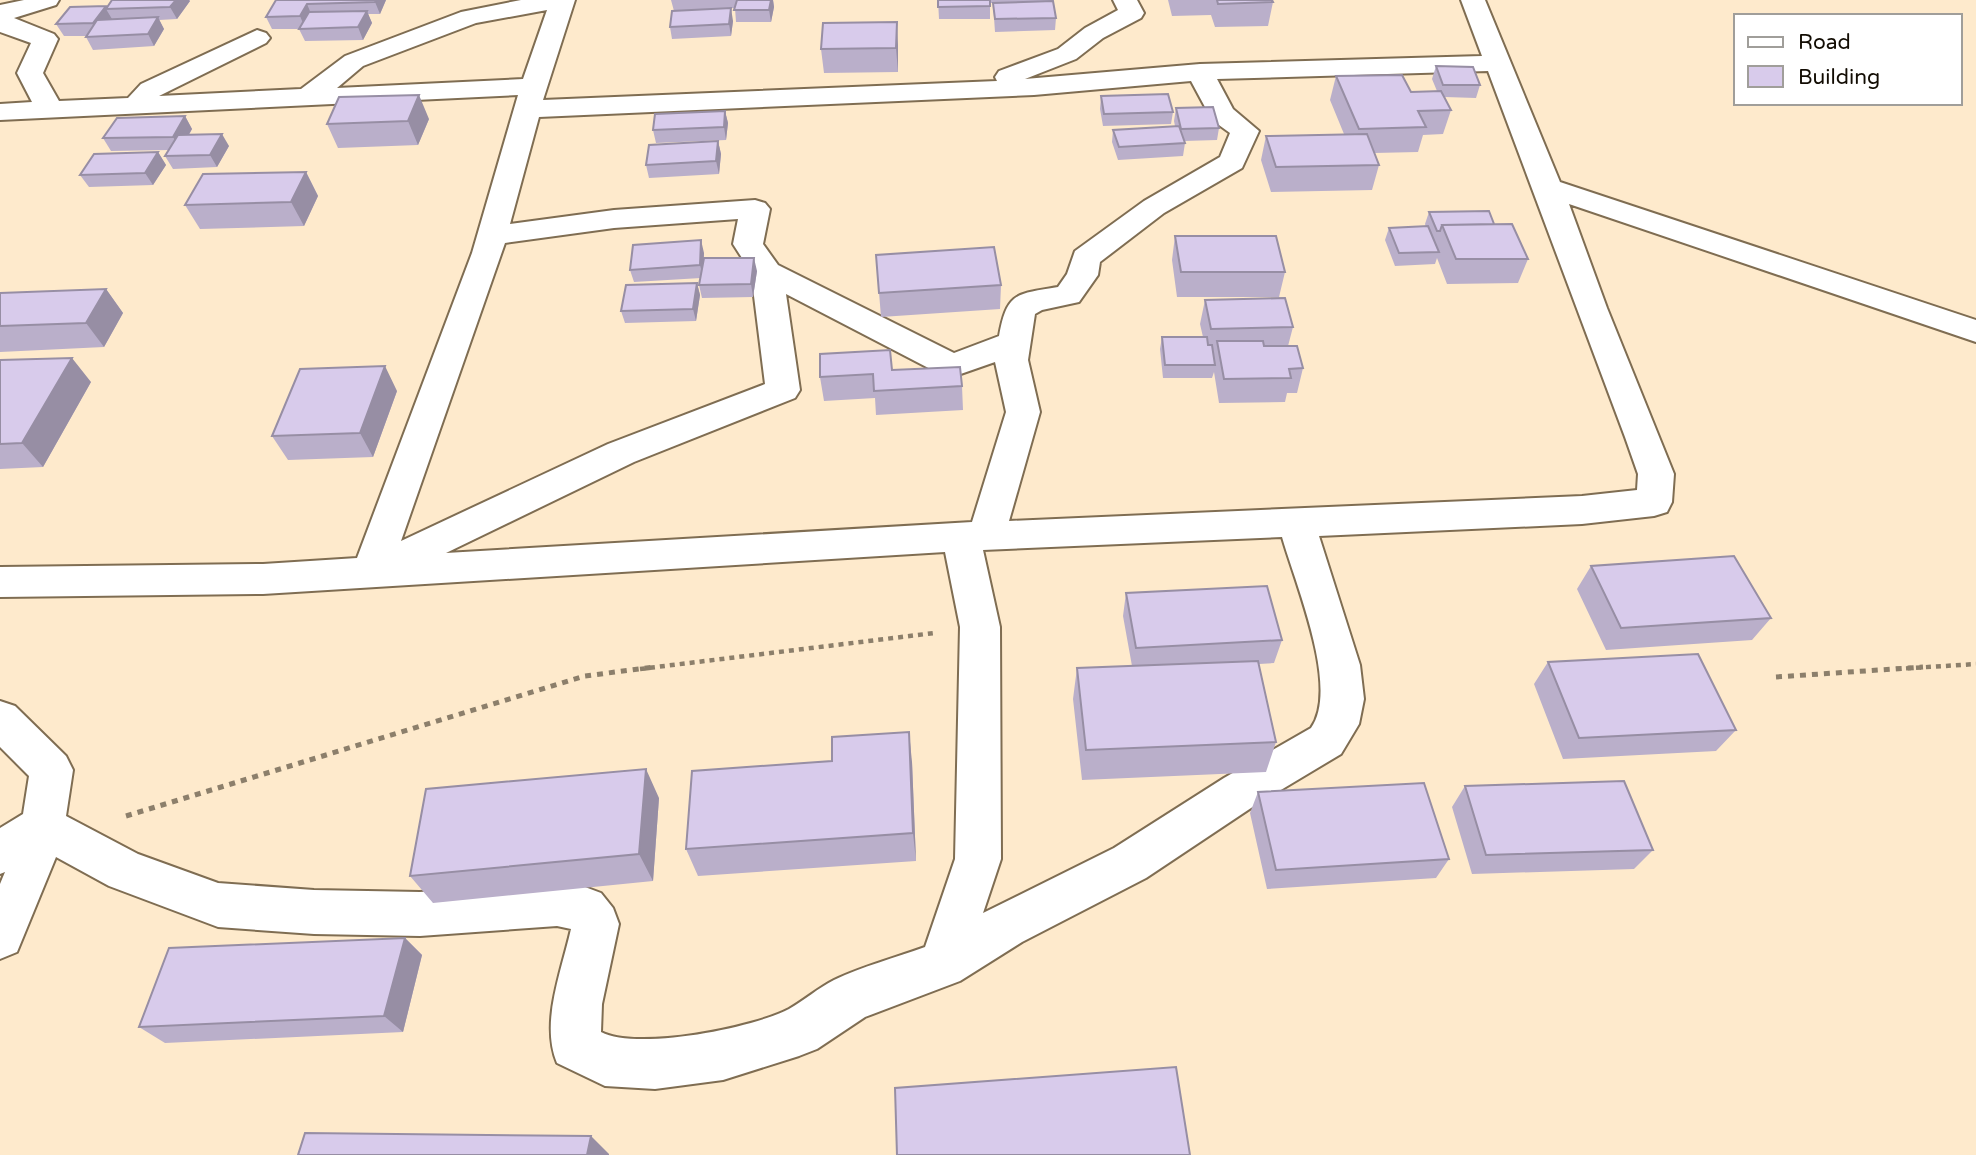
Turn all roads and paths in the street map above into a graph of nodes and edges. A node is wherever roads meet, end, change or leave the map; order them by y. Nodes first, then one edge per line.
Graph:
1 (47, 0) edge
2 (562, 0) edge
3 (1125, 0) edge
4 (1473, 0) edge
5 (0, 12) edge
6 (257, 38) dead end
7 (1497, 63) junction
8 (1200, 72) junction
9 (978, 90) junction
10 (308, 97) junction
11 (531, 98) junction
12 (136, 106) junction
13 (50, 110) junction
14 (9, 112) edge
15 (0, 132) edge
16 (1548, 187) junction
17 (492, 236) junction
18 (767, 272) junction
19 (1976, 331) edge
20 (1014, 342) junction
21 (1296, 523) junction
22 (974, 537) junction
23 (371, 571) junction
24 (0, 582) edge
25 (980, 627) junction
26 (1976, 664) edge
27 (1776, 677) dead end
28 (0, 719) edge
29 (42, 826) junction
30 (0, 853) edge
31 (0, 936) edge
32 (943, 964) junction

1 - 5 street
2 - 10 street
2 - 11 street
3 - 9 street
4 - 7 street
5 - 13 street
6 - 12 street
7 - 8 street
7 - 16 street
8 - 9 street
8 - 20 street
9 - 11 street
10 - 11 street
10 - 12 street
11 - 17 street
12 - 13 street
13 - 14 street
14 - 15 street
16 - 19 street
16 - 21 street
17 - 18 street
17 - 23 street
18 - 20 street
18 - 23 street
20 - 22 street
21 - 22 street
21 - 32 street
22 - 23 street
22 - 25 street
23 - 24 street
25 - 29 path
25 - 32 street
26 - 27 path
28 - 29 street
29 - 30 street
29 - 31 street
29 - 32 street

